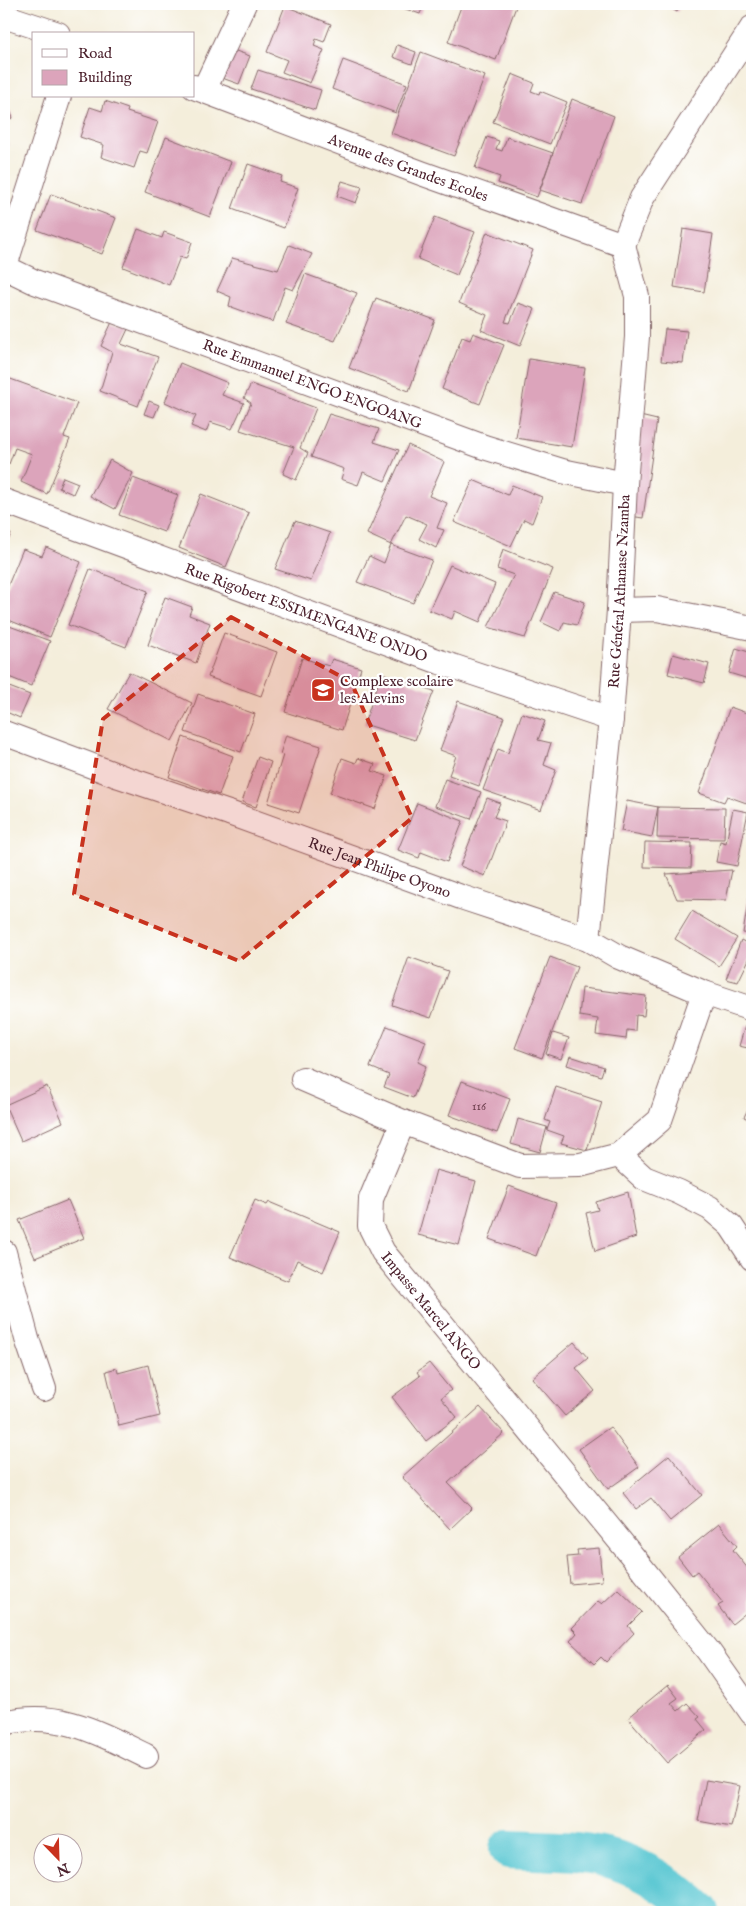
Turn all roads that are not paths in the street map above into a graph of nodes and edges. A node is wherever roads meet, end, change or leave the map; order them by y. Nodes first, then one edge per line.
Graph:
1 (244, 4) edge
2 (4, 16) edge
3 (752, 28) edge
4 (52, 32) edge
5 (199, 88) edge
6 (57, 98) edge
7 (623, 245) junction
8 (4, 268) edge
9 (625, 484) junction
10 (4, 501) edge
11 (619, 610) junction
12 (752, 628) edge
13 (611, 719) junction
14 (4, 733) edge
15 (588, 939) junction
16 (704, 993) junction
17 (752, 1009) edge
18 (303, 1079) dead end
19 (403, 1122) junction
20 (619, 1154) junction
21 (4, 1252) edge
22 (752, 1258) edge
23 (44, 1389) dead end
24 (752, 1713) edge
25 (4, 1723) edge
26 (146, 1756) dead end

1 - 5 street
2 - 4 street
3 - 7 street
5 - 7 street, Avenue des Grandes Ecoles
6 - 8 street
7 - 9 street, Rue Général Athanase Nzamba
8 - 9 street, Rue Emmanuel ENGO ENGOANG
9 - 11 street, Rue Général Athanase Nzamba
10 - 13 street, Rue Rigobert ESSIMENGANE ONDO
11 - 12 street
11 - 13 street, Rue Général Athanase Nzamba
13 - 15 street, Rue Général Athanase Nzamba
14 - 15 street, Rue Jean Philipe Oyono
15 - 16 street, Rue Jean Philipe Oyono
16 - 17 street, Rue Jean Philipe Oyono
16 - 20 street
18 - 19 street
19 - 20 street
19 - 24 street, Impasse Marcel ANGO
20 - 22 street
21 - 23 street
25 - 26 street

